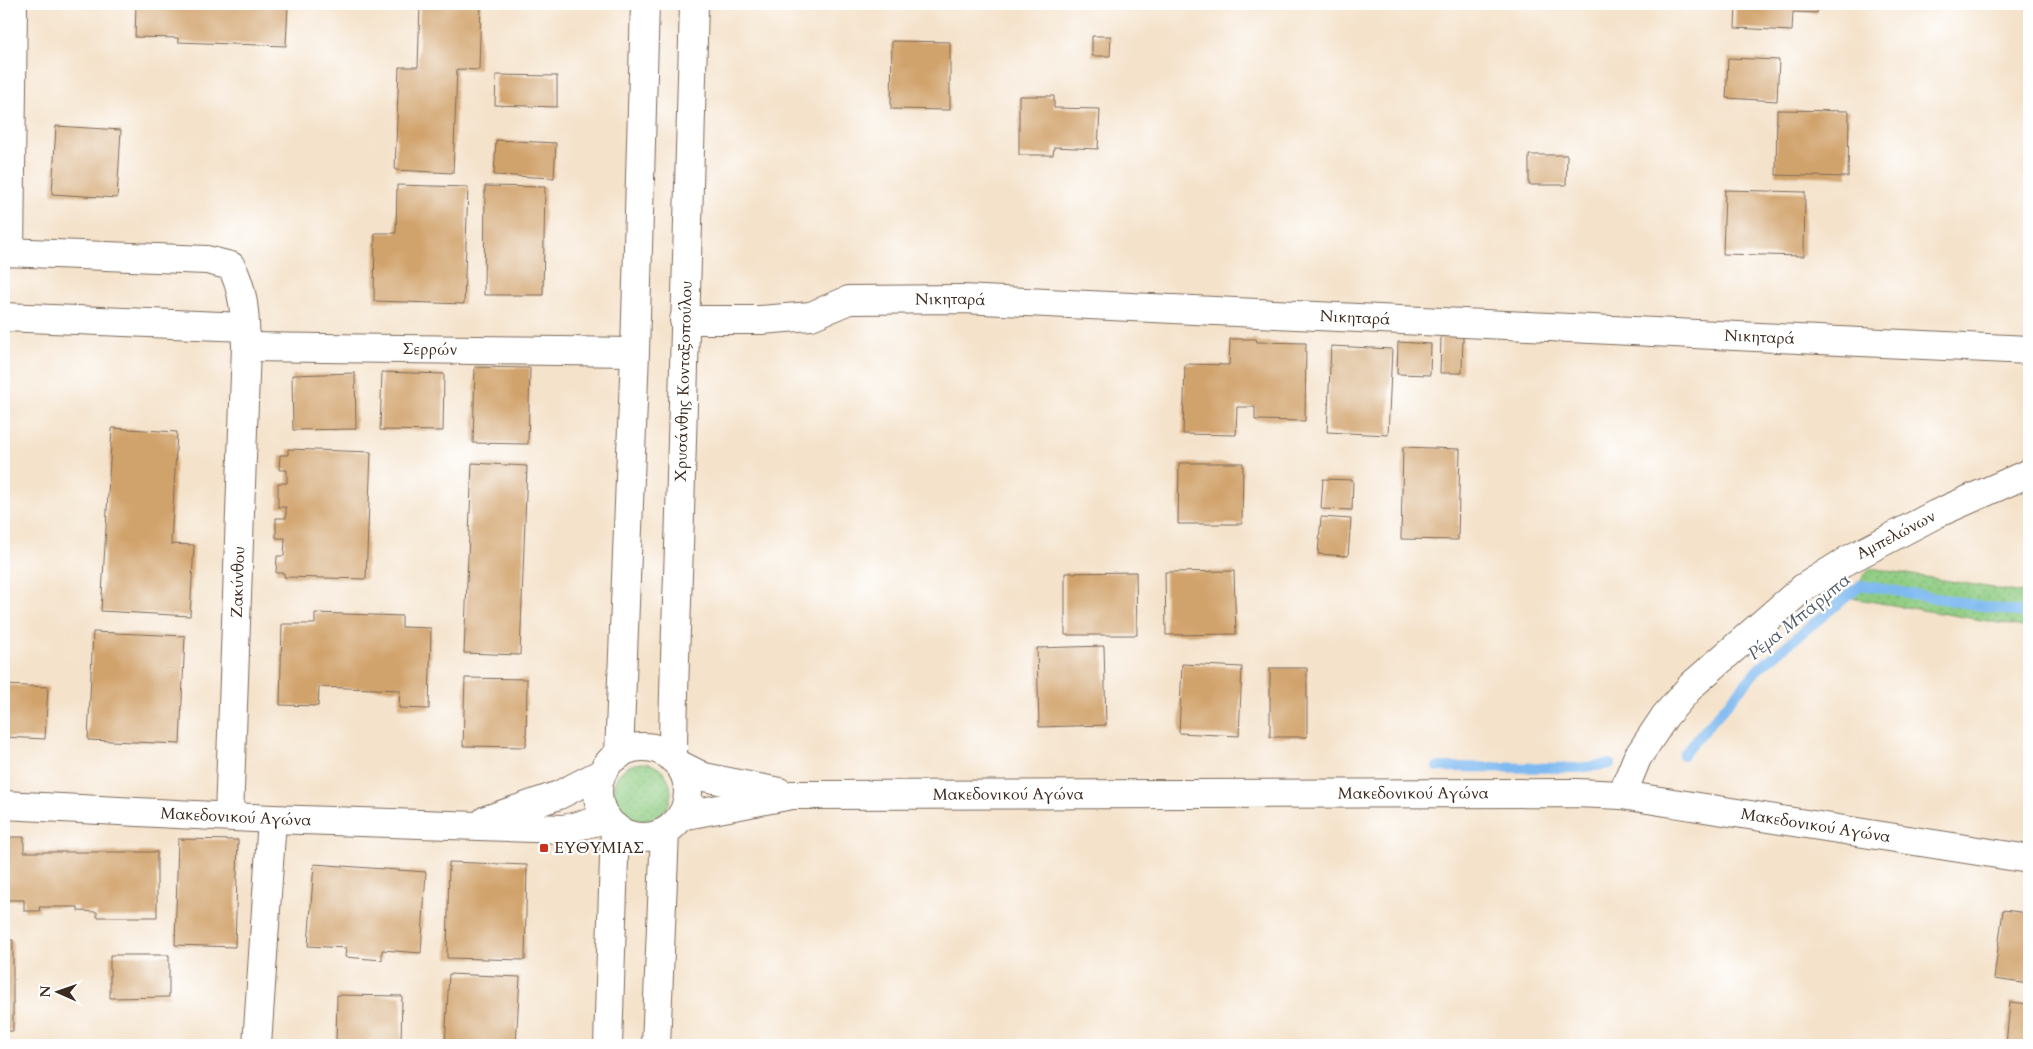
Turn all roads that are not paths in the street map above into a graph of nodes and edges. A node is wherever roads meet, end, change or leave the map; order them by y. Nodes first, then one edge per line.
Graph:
1 (13, 4) edge
2 (645, 4) edge
3 (694, 4) edge
4 (7, 252) edge
5 (4, 317) edge
6 (684, 320) junction
7 (246, 337) junction
8 (2029, 350) edge
9 (635, 352) junction
10 (2029, 473) edge
11 (675, 761) junction
12 (610, 764) junction
13 (792, 795) junction
14 (1622, 795) junction
15 (4, 805) edge
16 (229, 816) junction
17 (272, 819) junction
18 (611, 823) junction
19 (673, 824) junction
20 (470, 825) junction
21 (2029, 859) edge
22 (257, 1045) edge
23 (608, 1045) edge
24 (656, 1045) edge

1 - 4 street
2 - 9 street
3 - 6 street, Χρυσάνθης Κονταξοπούλου
4 - 7 street
5 - 7 street, Σερρών
6 - 8 street, Νικηταρά
6 - 11 street, Χρυσάνθης Κονταξοπούλου
7 - 9 street, Σερρών
7 - 16 street, Ζακύνθου
9 - 12 street
10 - 14 street, Αμπελώνων
11 - 12 street
11 - 13 street
11 - 19 street
12 - 18 street
12 - 20 street, Μακεδονικού Αγώνα
13 - 14 street, Μακεδονικού Αγώνα
13 - 19 street
14 - 21 street, Μακεδονικού Αγώνα
15 - 16 street, Μακεδονικού Αγώνα
16 - 17 street, Μακεδονικού Αγώνα
17 - 20 street, Μακεδονικού Αγώνα
17 - 22 street
18 - 19 street
18 - 20 street, Μακεδονικού Αγώνα
18 - 23 street
19 - 24 street

